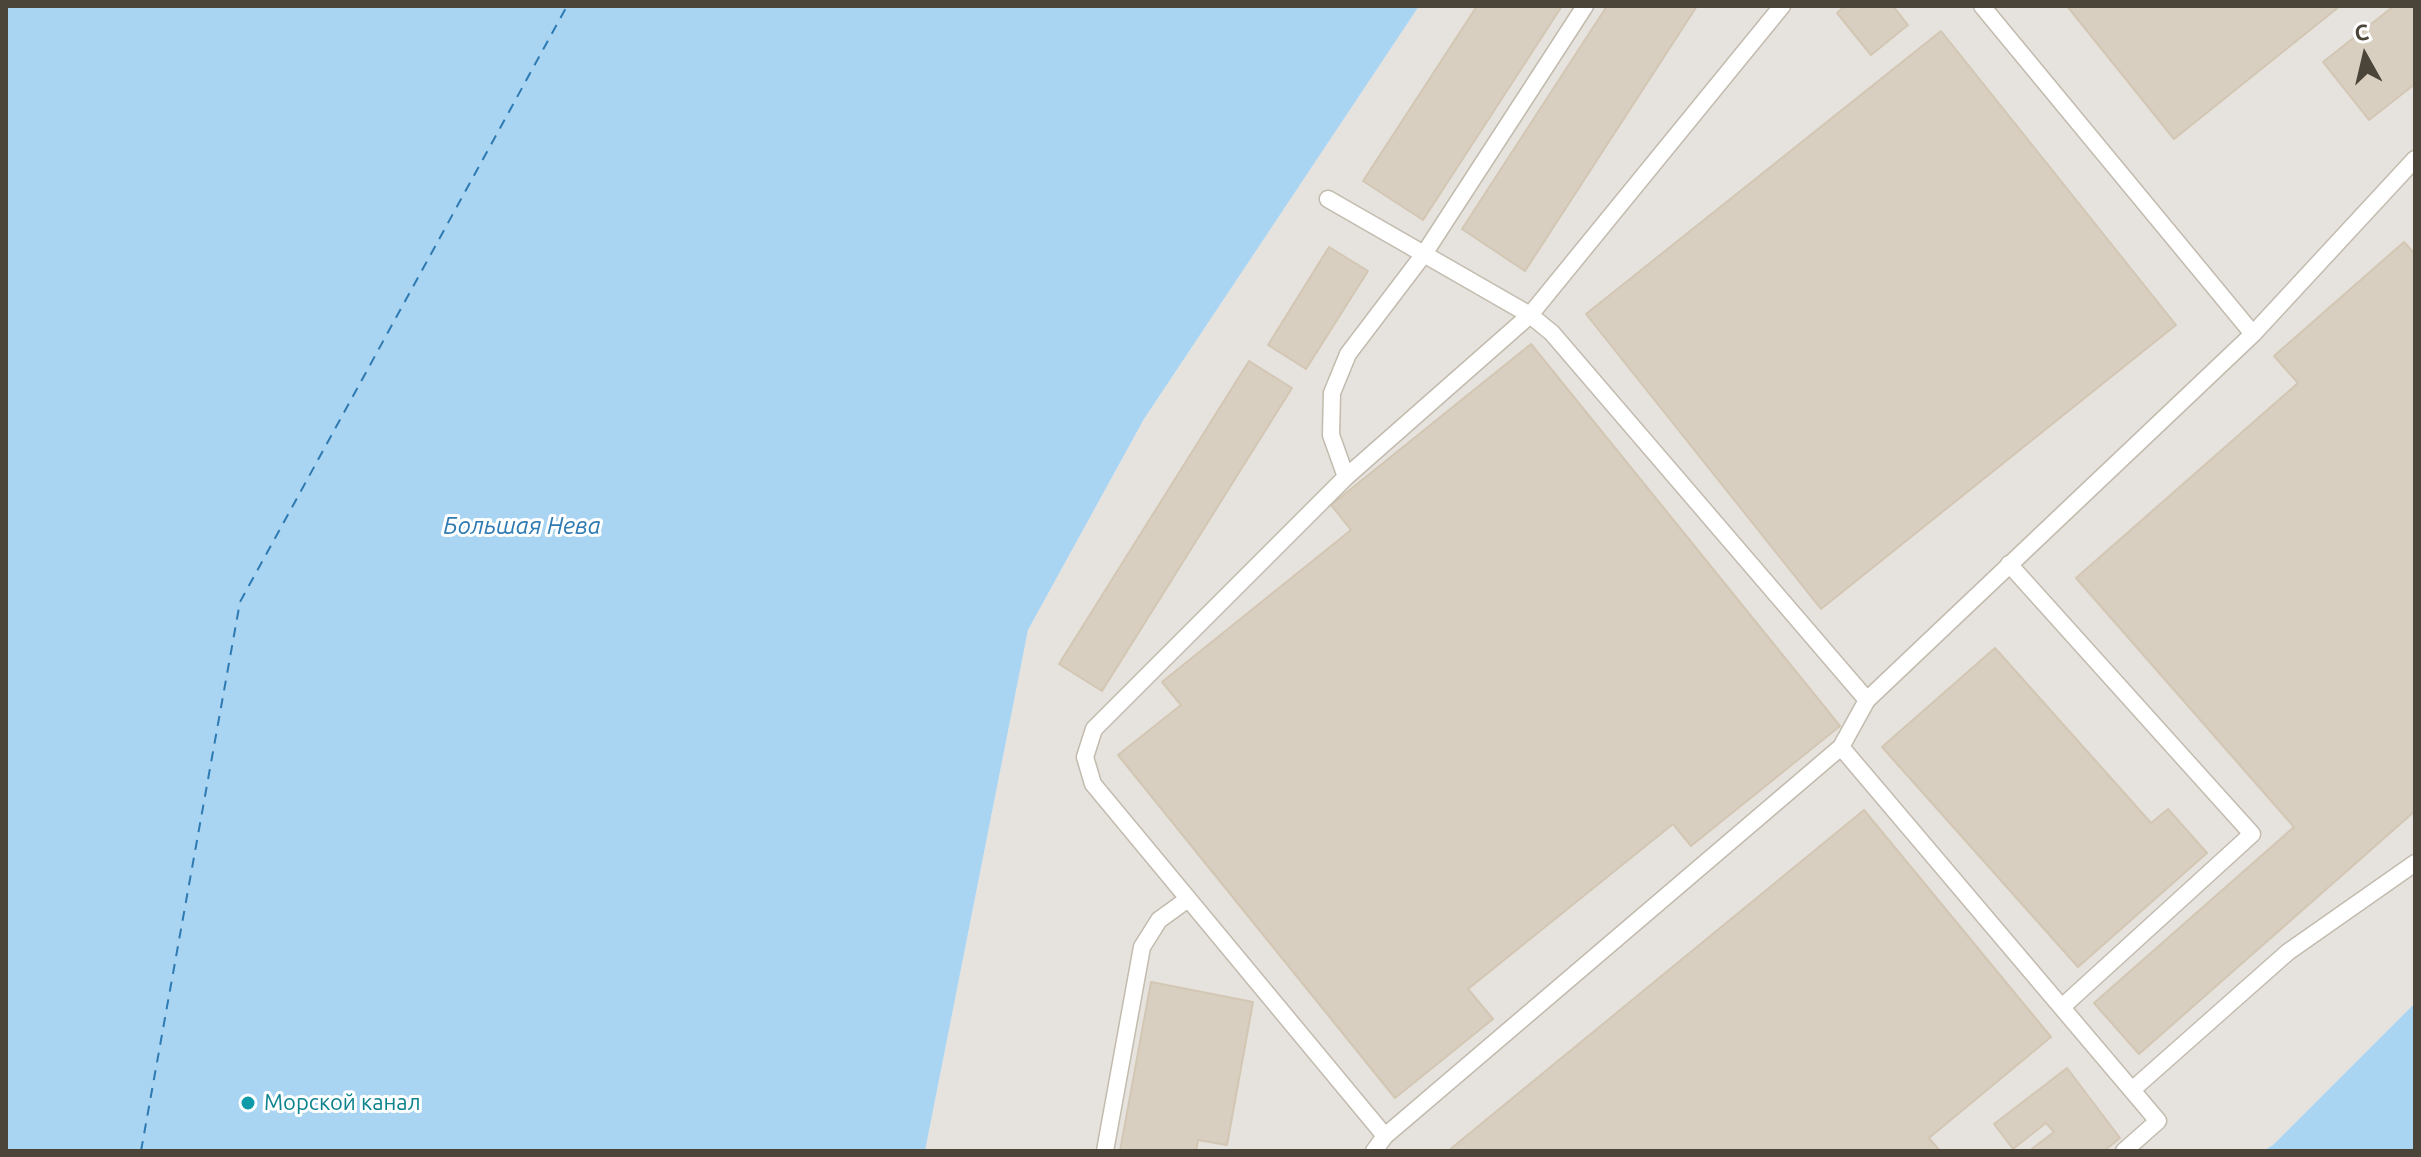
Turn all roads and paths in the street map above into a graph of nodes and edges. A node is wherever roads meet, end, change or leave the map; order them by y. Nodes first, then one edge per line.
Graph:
1 (1585, 6) edge
2 (1782, 6) edge
3 (1982, 6) edge
4 (2415, 159) edge
5 (1328, 199) dead end
6 (1424, 254) junction
7 (1530, 315) junction
8 (2253, 334) junction
9 (1346, 477) junction
10 (2009, 564) junction
11 (1867, 700) junction
12 (1841, 747) junction
13 (2415, 863) edge
14 (1188, 899) junction
15 (2062, 1007) junction
16 (2132, 1090) junction
17 (1385, 1136) junction
18 (1105, 1151) edge
19 (1374, 1151) edge
20 (2124, 1151) edge

1 - 6 lane
2 - 7 lane
3 - 8 lane
4 - 8 lane
5 - 6 lane
6 - 7 lane
6 - 9 lane
7 - 9 lane
7 - 11 lane
8 - 10 lane
9 - 14 lane
10 - 11 lane
10 - 15 lane
11 - 12 lane
12 - 15 lane
12 - 17 lane
13 - 16 lane
14 - 17 lane
14 - 18 lane
15 - 16 lane
16 - 20 lane
17 - 19 lane

